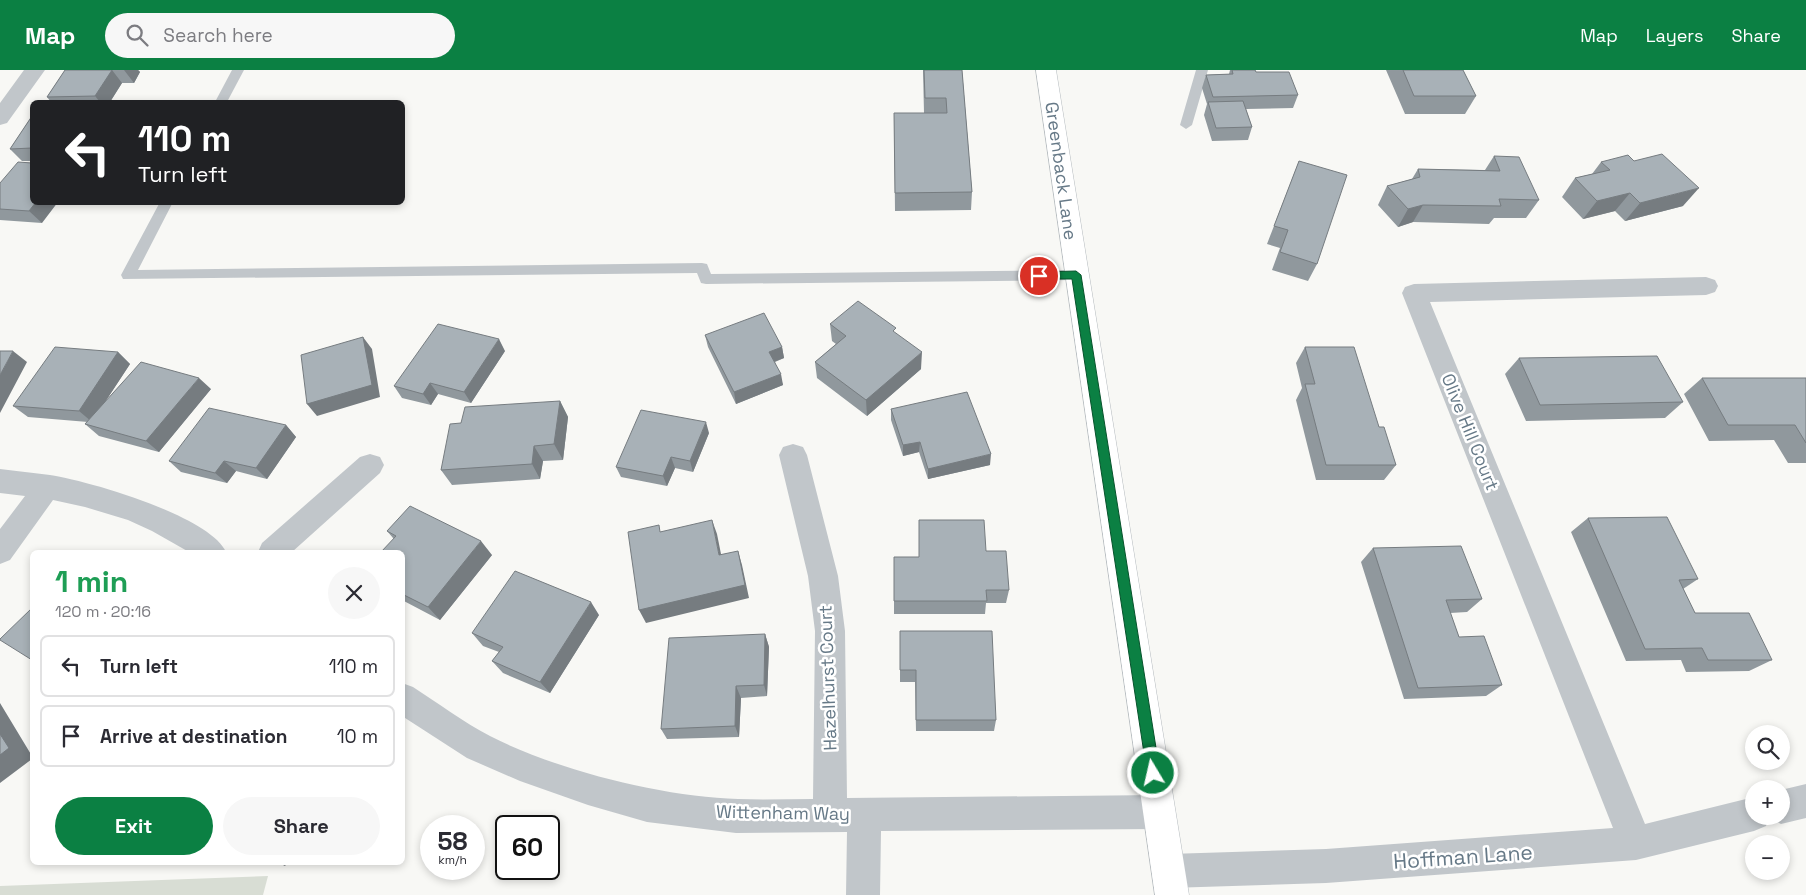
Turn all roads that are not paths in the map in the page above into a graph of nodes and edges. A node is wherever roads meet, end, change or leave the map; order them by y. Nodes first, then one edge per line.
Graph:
1 (35, 70) edge
2 (238, 70) edge
3 (1046, 70) edge
4 (1202, 70) edge
5 (222, 100) edge
6 (0, 118) edge
7 (1186, 125) dead end
8 (165, 205) edge
9 (1076, 275) junction
10 (1706, 286) dead end
11 (793, 455) dead end
12 (370, 466) dead end
13 (0, 481) edge
14 (48, 486) junction
15 (209, 550) edge
16 (274, 550) edge
17 (0, 551) edge
18 (405, 700) edge
19 (1806, 801) edge
20 (1790, 805) edge
21 (1159, 812) junction
22 (864, 814) junction
23 (830, 816) junction
24 (1745, 816) edge
25 (1636, 843) junction
26 (1171, 883) edge
27 (863, 895) edge

1 - 6 street
2 - 5 lane
3 - 9 main road, Greenback Lane
4 - 7 lane
8 - 9 lane
9 - 21 main road, Greenback Lane
10 - 25 street, Olive Hill Court
11 - 23 street, Hazelhurst Court
12 - 16 street
13 - 14 street
14 - 15 street
14 - 17 street
18 - 23 street, Wittenham Way
19 - 20 street
21 - 22 street, Wittenham Way
21 - 26 main road, Greenback Lane
22 - 23 street, Wittenham Way
22 - 27 street
24 - 25 street, Hoffman Lane
25 - 26 street, Hoffman Lane

